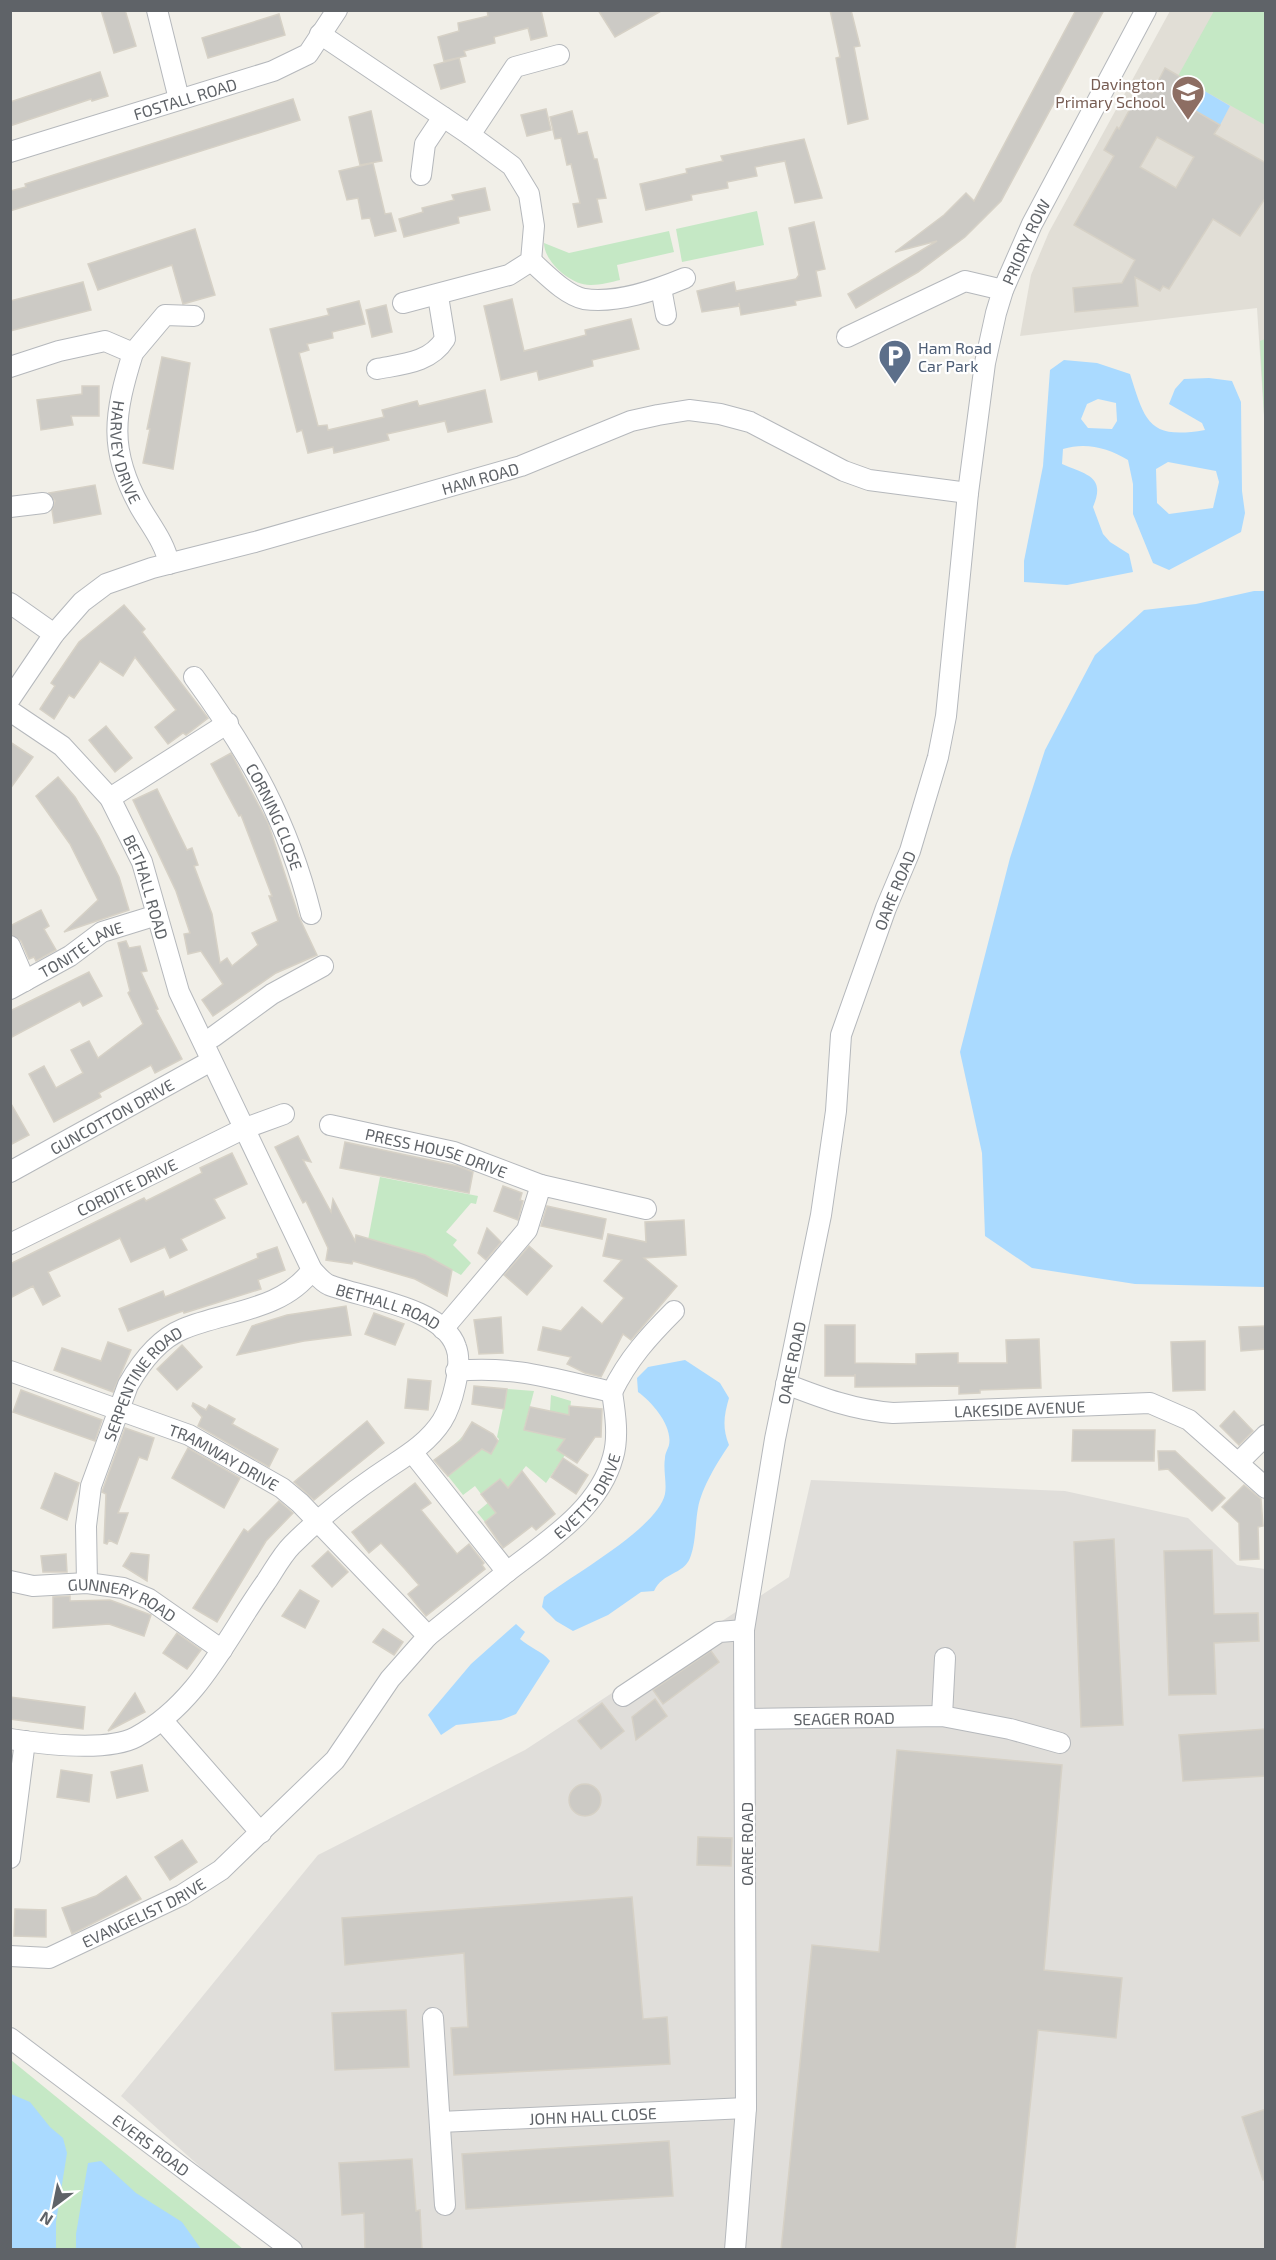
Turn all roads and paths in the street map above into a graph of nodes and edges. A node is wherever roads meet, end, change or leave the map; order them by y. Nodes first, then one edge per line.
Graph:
1 (157, 10) edge
2 (337, 10) edge
3 (1146, 10) edge
4 (320, 34) junction
5 (559, 56) dead end
6 (179, 99) junction
7 (443, 117) junction
8 (470, 135) junction
9 (10, 152) edge
10 (421, 175) dead end
11 (531, 261) junction
12 (685, 278) dead end
13 (661, 288) junction
14 (1002, 290) junction
15 (438, 296) junction
16 (403, 303) dead end
17 (666, 315) dead end
18 (194, 316) dead end
19 (847, 337) dead end
20 (133, 353) junction
21 (10, 367) edge
22 (377, 369) dead end
23 (968, 493) junction
24 (43, 503) dead end
25 (10, 507) edge
26 (169, 564) junction
27 (10, 603) edge
28 (54, 634) junction
29 (194, 677) dead end
30 (10, 699) edge
31 (10, 711) edge
32 (228, 723) junction
33 (110, 798) junction
34 (311, 914) dead end
35 (157, 915) junction
36 (10, 946) edge
37 (323, 966) dead end
38 (18, 985) edge
39 (213, 1037) dead end
40 (211, 1061) junction
41 (284, 1114) dead end
42 (330, 1125) dead end
43 (243, 1130) junction
44 (10, 1172) edge
45 (540, 1185) junction
46 (646, 1209) dead end
47 (10, 1244) edge
48 (312, 1270) junction
49 (674, 1311) dead end
50 (443, 1329) junction
51 (10, 1371) edge
52 (456, 1371) junction
53 (786, 1384) junction
54 (612, 1392) junction
55 (119, 1410) junction
56 (1266, 1435) edge
57 (412, 1452) junction
58 (1238, 1463) junction
59 (1266, 1488) edge
60 (317, 1523) junction
61 (507, 1572) junction
62 (10, 1581) edge
63 (87, 1582) junction
64 (744, 1630) junction
65 (428, 1636) junction
66 (222, 1650) junction
67 (945, 1658) dead end
68 (623, 1696) dead end
69 (942, 1716) junction
70 (746, 1719) junction
71 (163, 1721) junction
72 (18, 1740) edge
73 (1060, 1743) dead end
74 (261, 1833) junction
75 (10, 1858) edge
76 (10, 1956) edge
77 (433, 2018) dead end
78 (10, 2038) edge
79 (746, 2109) junction
80 (440, 2122) junction
81 (445, 2205) dead end
82 (292, 2250) edge
83 (735, 2250) edge

1 - 6 street
2 - 4 street, FOSTALL ROAD
3 - 14 street, PRIORY ROW
4 - 6 street, FOSTALL ROAD
4 - 7 street
5 - 8 street
6 - 9 street, FOSTALL ROAD
7 - 8 street
7 - 10 street
8 - 11 street
11 - 13 street
11 - 15 street
12 - 13 street
13 - 17 street
14 - 19 street
14 - 23 street, PRIORY ROW
15 - 16 street
15 - 22 street
18 - 20 street
20 - 21 street
20 - 26 street, HARVEY DRIVE
23 - 26 street, HAM ROAD
23 - 53 street, OARE ROAD
24 - 25 street
26 - 28 street, HAM ROAD
27 - 28 street
28 - 30 street
29 - 32 street, CORNING CLOSE
31 - 33 street, BETHALL ROAD
32 - 33 street
32 - 34 street, CORNING CLOSE
33 - 35 street, BETHALL ROAD
35 - 38 street, TONITE LANE
35 - 40 street, BETHALL ROAD
36 - 38 street
37 - 39 street
40 - 43 street, BETHALL ROAD
40 - 44 street, GUNCOTTON DRIVE
41 - 43 street, CORDITE DRIVE
42 - 45 street, PRESS HOUSE DRIVE
43 - 47 street, CORDITE DRIVE
43 - 48 street, BETHALL ROAD
45 - 46 street, PRESS HOUSE DRIVE
45 - 50 street
48 - 50 street, BETHALL ROAD
48 - 55 street, SERPENTINE ROAD
49 - 54 street
50 - 52 street, BETHALL ROAD
51 - 55 street, TRAMWAY DRIVE
52 - 54 street
52 - 57 street, BETHALL ROAD
53 - 58 street, LAKESIDE AVENUE
53 - 64 street, OARE ROAD
54 - 61 street, EVETTS DRIVE
55 - 60 street, TRAMWAY DRIVE
55 - 63 street, SERPENTINE ROAD
56 - 58 street
57 - 60 street, BETHALL ROAD
57 - 61 street
58 - 59 street, LAKESIDE AVENUE
60 - 65 street
60 - 66 street, BETHALL ROAD
61 - 65 street, EVANGELIST DRIVE
62 - 63 street, GUNNERY ROAD
63 - 66 street, GUNNERY ROAD
64 - 68 street
64 - 70 street, OARE ROAD
65 - 74 street, EVANGELIST DRIVE
66 - 71 street, BETHALL ROAD
67 - 69 street
69 - 70 street, SEAGER ROAD
69 - 73 street, SEAGER ROAD
70 - 79 street, OARE ROAD
71 - 72 street, BETHALL ROAD
71 - 74 street
72 - 75 street
74 - 76 street, EVANGELIST DRIVE
77 - 80 street
78 - 82 street, EVERS ROAD
79 - 80 street, JOHN HALL CLOSE
79 - 83 street, OARE ROAD
80 - 81 street

